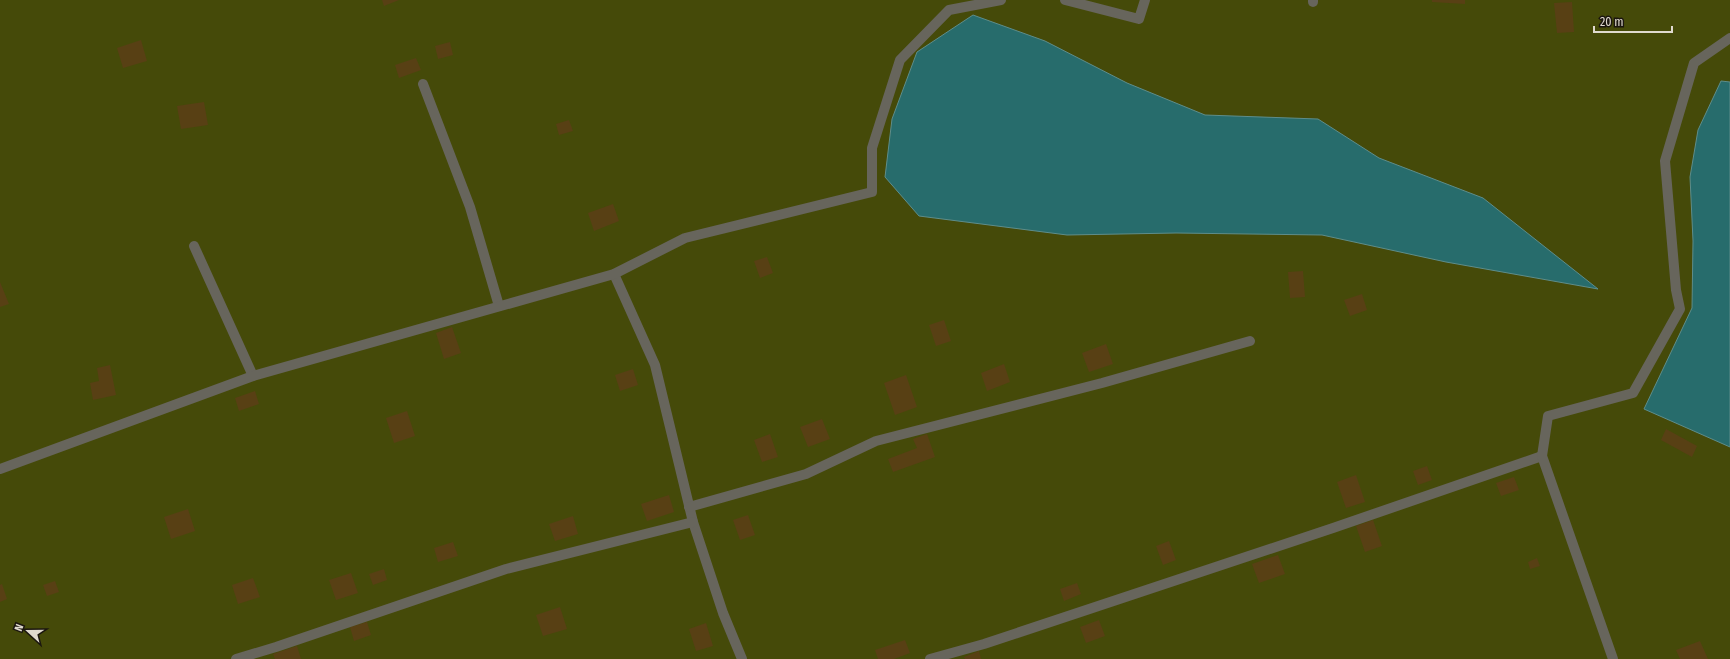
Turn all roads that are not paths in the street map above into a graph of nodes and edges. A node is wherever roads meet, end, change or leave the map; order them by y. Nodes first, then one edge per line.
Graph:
1 (1001, 0) edge
2 (1065, 0) edge
3 (1145, 0) edge
4 (1730, 38) edge
5 (423, 84) dead end
6 (194, 246) dead end
7 (614, 274) junction
8 (498, 306) junction
9 (1250, 341) dead end
10 (253, 376) junction
11 (1542, 456) junction
12 (0, 470) edge
13 (689, 507) junction
14 (692, 522) junction
15 (236, 659) edge
16 (742, 659) edge
17 (930, 659) edge
18 (1613, 659) edge

1 - 7 lane
2 - 3 lane
4 - 11 lane
5 - 8 lane
6 - 10 lane
7 - 8 lane
7 - 13 lane
8 - 10 lane
9 - 13 lane
10 - 12 lane
11 - 17 lane
11 - 18 lane
13 - 14 lane
14 - 15 lane
14 - 16 lane

